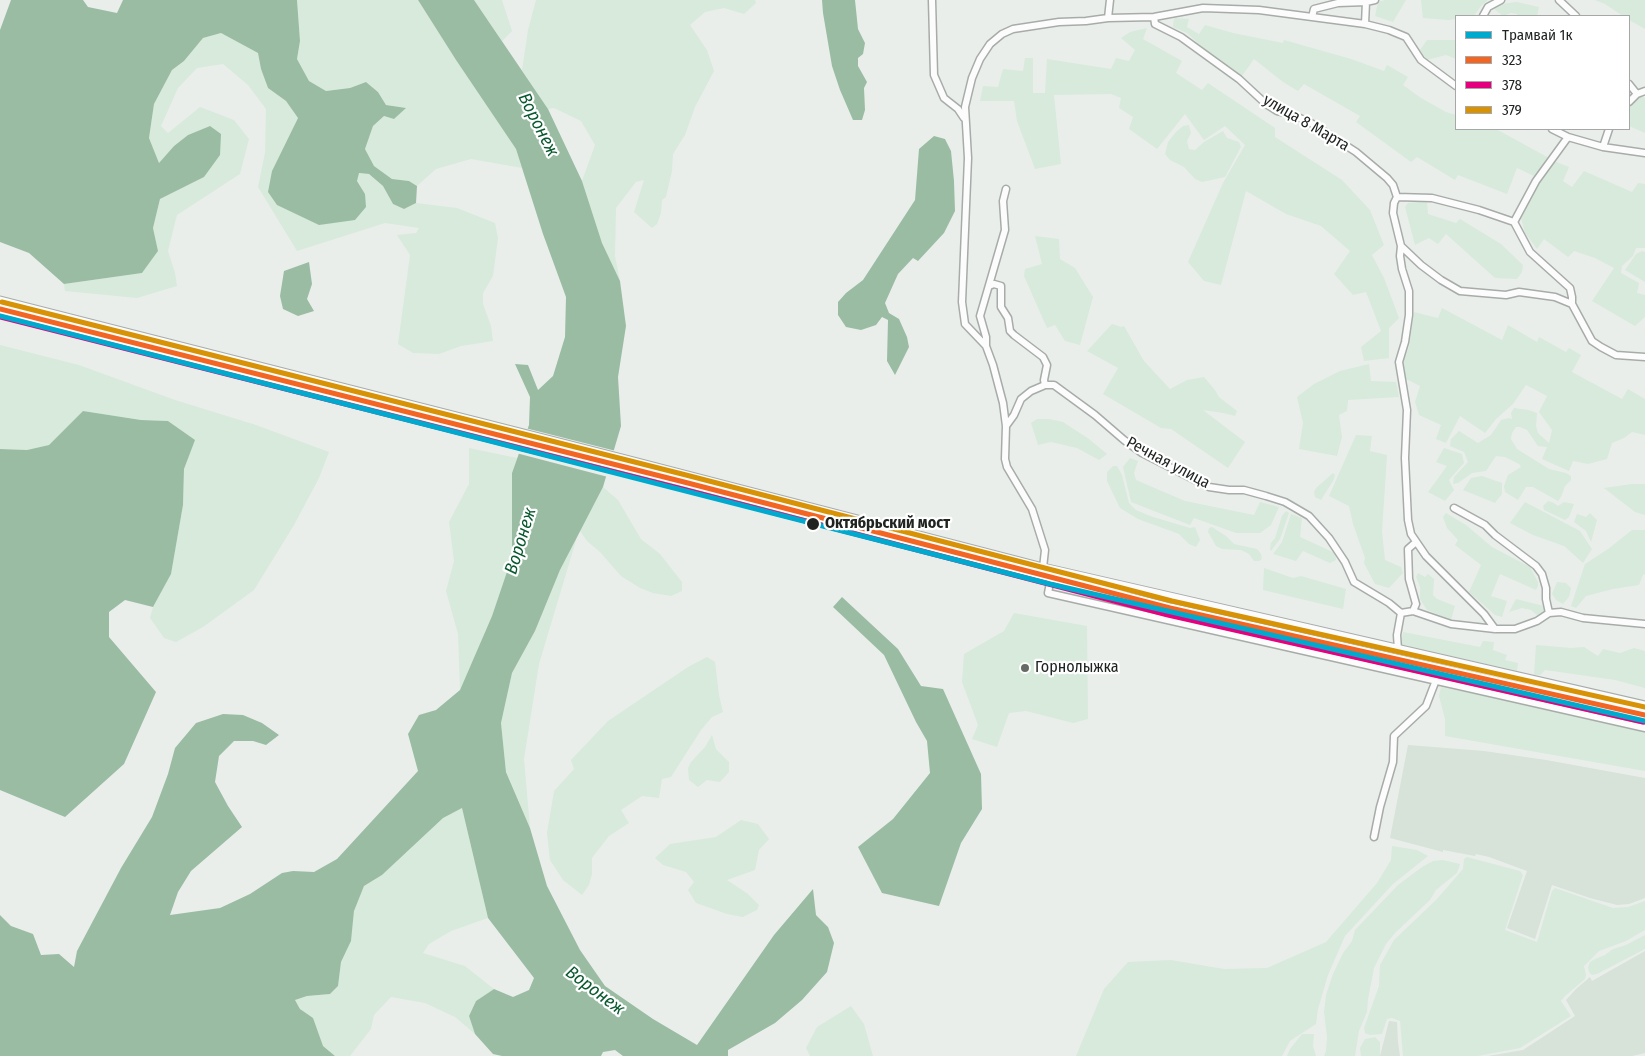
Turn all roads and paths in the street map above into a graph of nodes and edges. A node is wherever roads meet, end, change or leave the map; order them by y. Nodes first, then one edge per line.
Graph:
1 (932, 0) edge
2 (1110, 0) edge
3 (1375, 0) edge
4 (1501, 0) edge
5 (1559, 0) edge
6 (1366, 2) junction
7 (1483, 15) edge
8 (1575, 15) edge
9 (1154, 17) junction
10 (1312, 17) junction
11 (1108, 18) junction
12 (1365, 24) junction
13 (1455, 85) edge
14 (1630, 85) edge
15 (1645, 91) edge
16 (1637, 94) junction
17 (1630, 101) edge
18 (965, 121) junction
19 (1554, 130) edge
20 (1609, 130) edge
21 (1568, 137) junction
22 (1603, 147) junction
23 (1645, 153) edge
24 (1006, 188) dead end
25 (1397, 197) junction
26 (1514, 222) junction
27 (1400, 246) junction
28 (989, 286) junction
29 (0, 300) edge
30 (1572, 304) junction
31 (0, 309) edge
32 (986, 346) junction
33 (1645, 357) edge
34 (221, 362) junction
35 (1045, 385) junction
36 (1006, 426) junction
37 (1454, 508) dead end
38 (1416, 542) junction
39 (973, 553) junction
40 (1043, 568) junction
41 (1051, 578) junction
42 (1413, 611) junction
43 (1401, 613) junction
44 (1550, 613) junction
45 (1645, 624) edge
46 (1495, 629) junction
47 (1398, 650) junction
48 (1436, 680) junction
49 (1645, 706) edge
50 (1645, 715) edge
51 (1645, 728) edge
52 (1374, 837) dead end

1 - 18 street
2 - 11 street
3 - 6 street
4 - 7 street
5 - 8 street
6 - 10 street
6 - 12 street
9 - 10 street
9 - 11 street
9 - 25 street, улица 8 Марта
10 - 12 street
11 - 18 street
12 - 13 street
14 - 16 street
15 - 16 street
16 - 17 street
18 - 32 street
19 - 21 street
20 - 22 street
21 - 22 street
21 - 26 street
22 - 23 street
24 - 28 street
25 - 26 street
25 - 27 street
26 - 30 street
27 - 30 street
27 - 38 street
28 - 32 street
28 - 35 street
29 - 34 main road
30 - 33 street
31 - 34 main road
32 - 36 street
34 - 39 main road
35 - 36 street
35 - 43 street, Речная улица
36 - 40 street
37 - 44 street
38 - 42 street
38 - 46 street
39 - 40 main road
39 - 41 main road
40 - 47 main road
41 - 48 street
41 - 50 main road
42 - 43 street
42 - 46 street
43 - 47 street
44 - 45 street
44 - 46 street
47 - 49 main road
48 - 51 street
48 - 52 street

